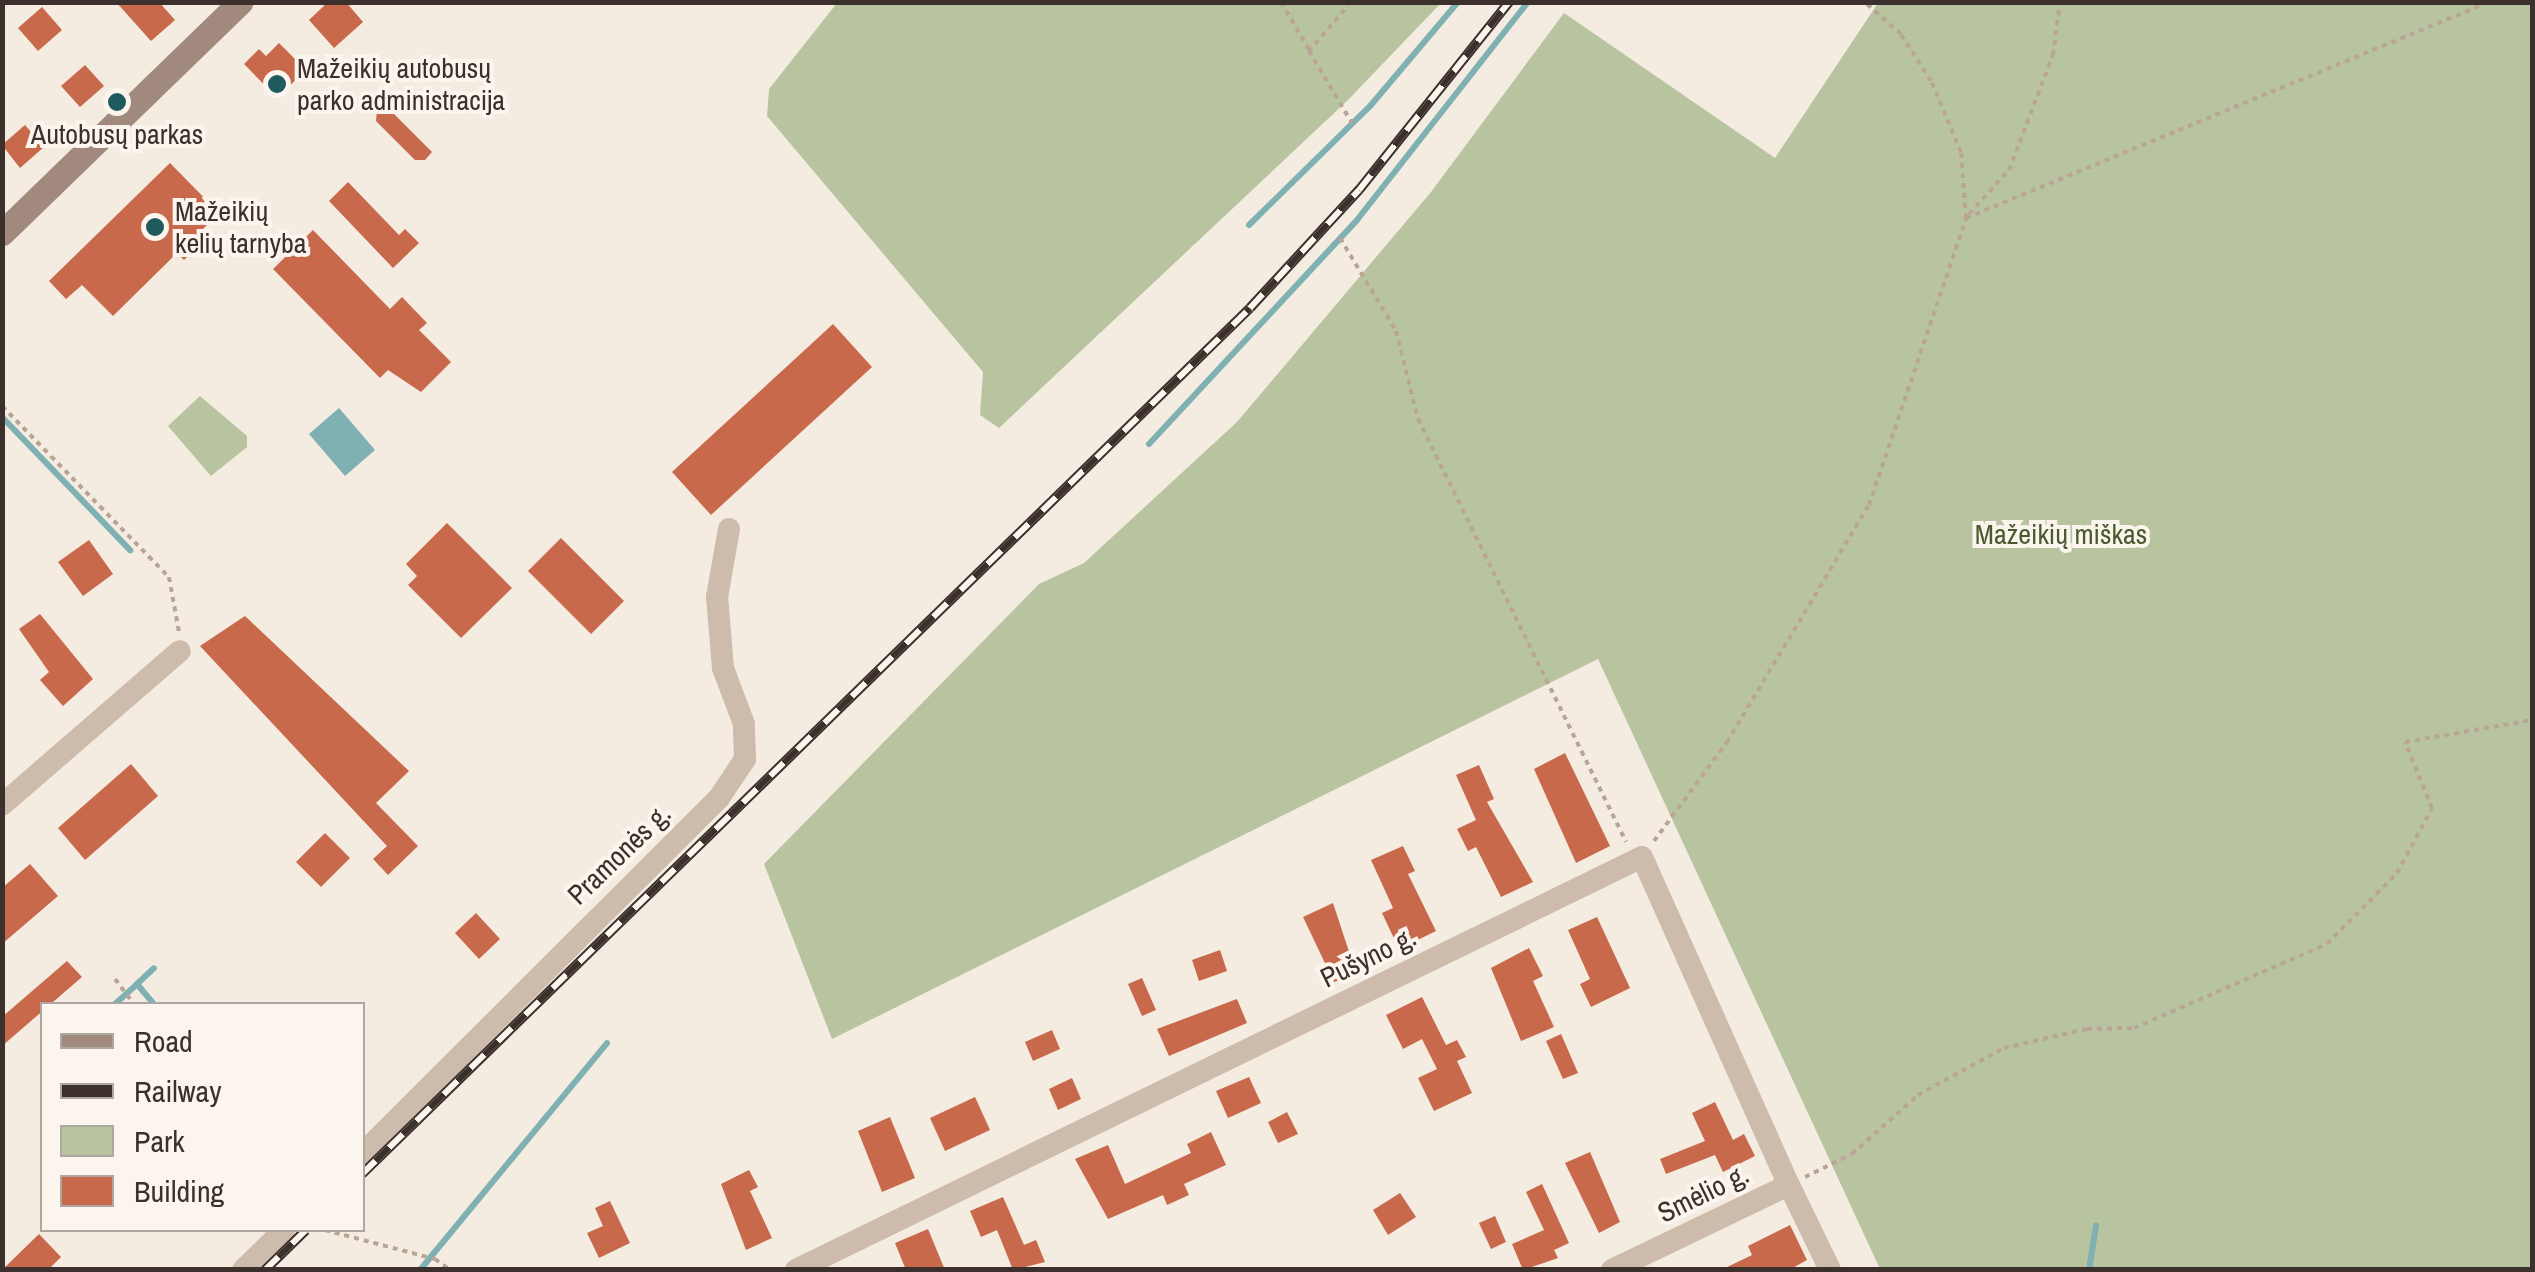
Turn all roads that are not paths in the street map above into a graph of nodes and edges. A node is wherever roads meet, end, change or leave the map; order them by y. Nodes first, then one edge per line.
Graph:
1 (240, 2) edge
2 (2, 234) edge
3 (729, 529) dead end
4 (180, 652) road end
5 (2, 805) edge
6 (365, 1151) edge
7 (1789, 1184) junction
8 (282, 1232) edge
9 (243, 1270) edge
10 (796, 1270) edge
11 (1612, 1270) edge
12 (1830, 1270) edge

1 - 2 main road
3 - 6 street, Pramonės g.
4 - 5 street
7 - 10 street, Pušyno g.
7 - 11 street, Smėlio g.
7 - 12 street, Smėlio g.
8 - 9 street

